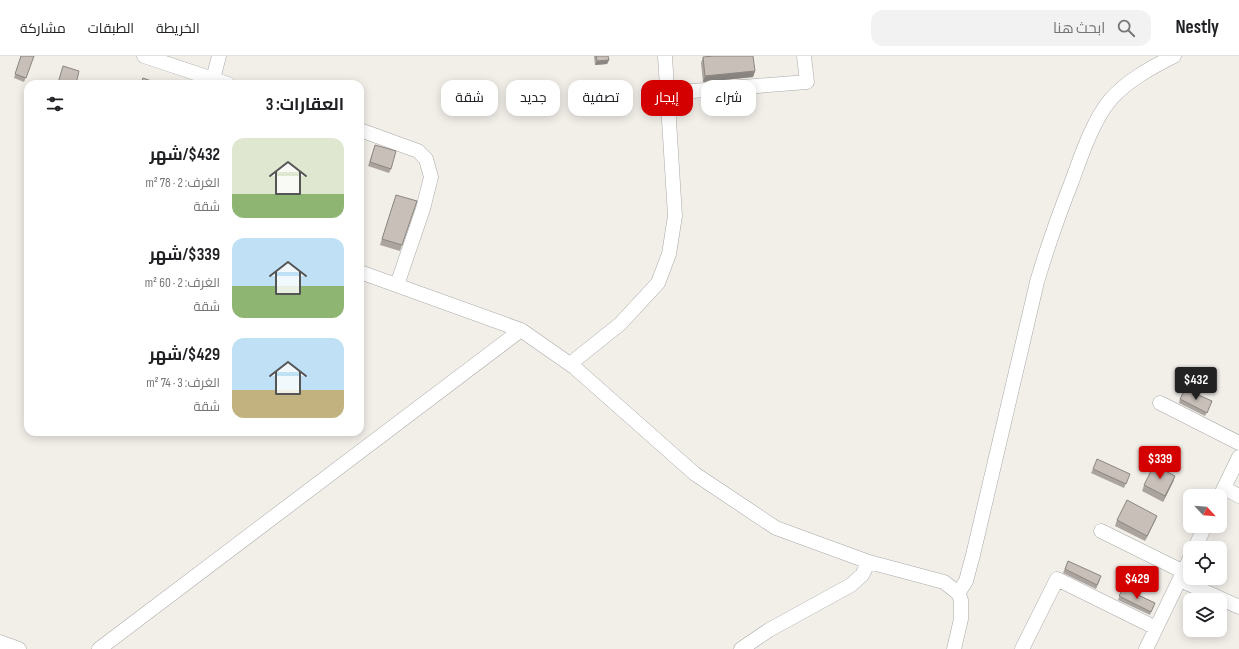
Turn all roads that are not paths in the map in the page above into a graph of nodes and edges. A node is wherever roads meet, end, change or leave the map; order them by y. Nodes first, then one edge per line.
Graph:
1 (144, 56) edge
2 (219, 56) edge
3 (665, 56) edge
4 (804, 56) edge
5 (1174, 56) edge
6 (212, 79) junction
7 (215, 80) edge
8 (667, 80) edge
9 (693, 91) edge
10 (669, 116) edge
11 (364, 131) edge
12 (364, 273) edge
13 (397, 285) junction
14 (521, 330) junction
15 (570, 364) junction
16 (1160, 403) dead end
17 (1239, 443) edge
18 (1239, 457) edge
19 (1223, 489) edge
20 (1227, 493) edge
21 (1239, 496) edge
22 (1101, 530) dead end
23 (869, 562) junction
24 (1182, 576) junction
25 (958, 593) junction
26 (1239, 607) edge
27 (1156, 628) junction
28 (0, 642) edge
29 (19, 649) edge
30 (99, 649) edge
31 (741, 649) edge
32 (954, 649) edge
33 (1022, 649) edge
34 (1146, 649) edge

1 - 6 lane
2 - 6 lane
3 - 8 lane
4 - 9 lane
5 - 25 lane
6 - 7 lane
10 - 15 lane
11 - 13 lane
12 - 13 lane
13 - 14 lane
14 - 15 lane
14 - 30 lane
15 - 23 lane
16 - 17 lane
18 - 19 lane
20 - 21 lane
22 - 24 lane
23 - 25 lane
23 - 31 lane
24 - 26 lane
24 - 27 lane
25 - 32 lane
27 - 33 lane
27 - 34 lane
28 - 29 lane

